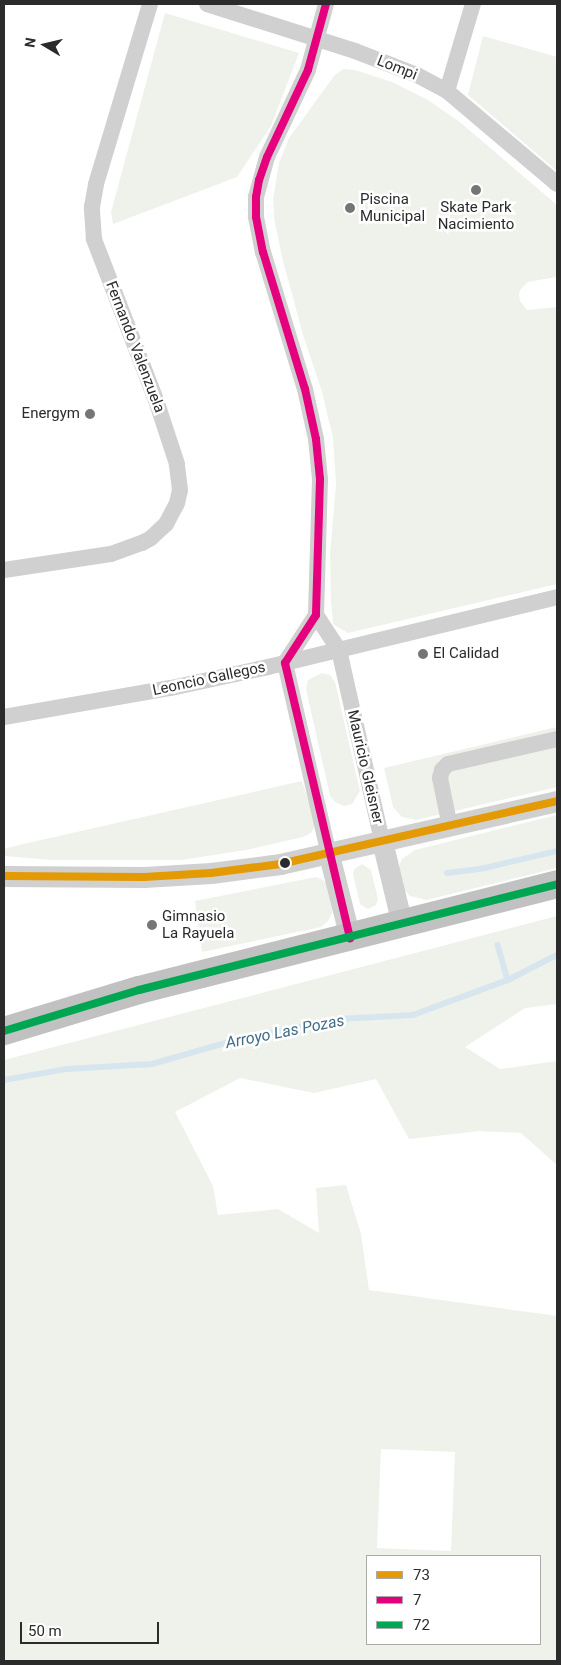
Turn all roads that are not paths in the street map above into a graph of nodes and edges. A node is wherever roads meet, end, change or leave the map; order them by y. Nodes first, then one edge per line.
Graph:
1 (150, 4) edge
2 (207, 4) edge
3 (326, 4) edge
4 (473, 4) edge
5 (316, 39) junction
6 (447, 92) junction
7 (557, 184) edge
8 (4, 570) edge
9 (557, 597) edge
10 (316, 615) junction
11 (338, 650) junction
12 (285, 663) junction
13 (4, 717) edge
14 (557, 739) edge
15 (557, 801) edge
16 (450, 826) junction
17 (382, 841) junction
18 (330, 855) junction
19 (4, 876) edge
20 (557, 884) edge
21 (402, 924) junction
22 (350, 938) junction
23 (4, 1031) edge

1 - 8 street, Fernando Valenzuela
2 - 5 street, Lompi
3 - 5 street
4 - 6 street
5 - 6 street, Lompi
5 - 10 street
6 - 7 street, Lompi
9 - 11 street, Leoncio Gallegos
10 - 11 street, Mauricio Gleisner
10 - 12 street
11 - 12 street, Leoncio Gallegos
11 - 17 street, Mauricio Gleisner
12 - 13 street, Leoncio Gallegos
12 - 18 street
14 - 16 street
15 - 16 street
16 - 17 street
17 - 18 street
17 - 21 street, Mauricio Gleisner
18 - 19 street
18 - 22 street
20 - 21 highway
21 - 22 highway
22 - 23 highway

